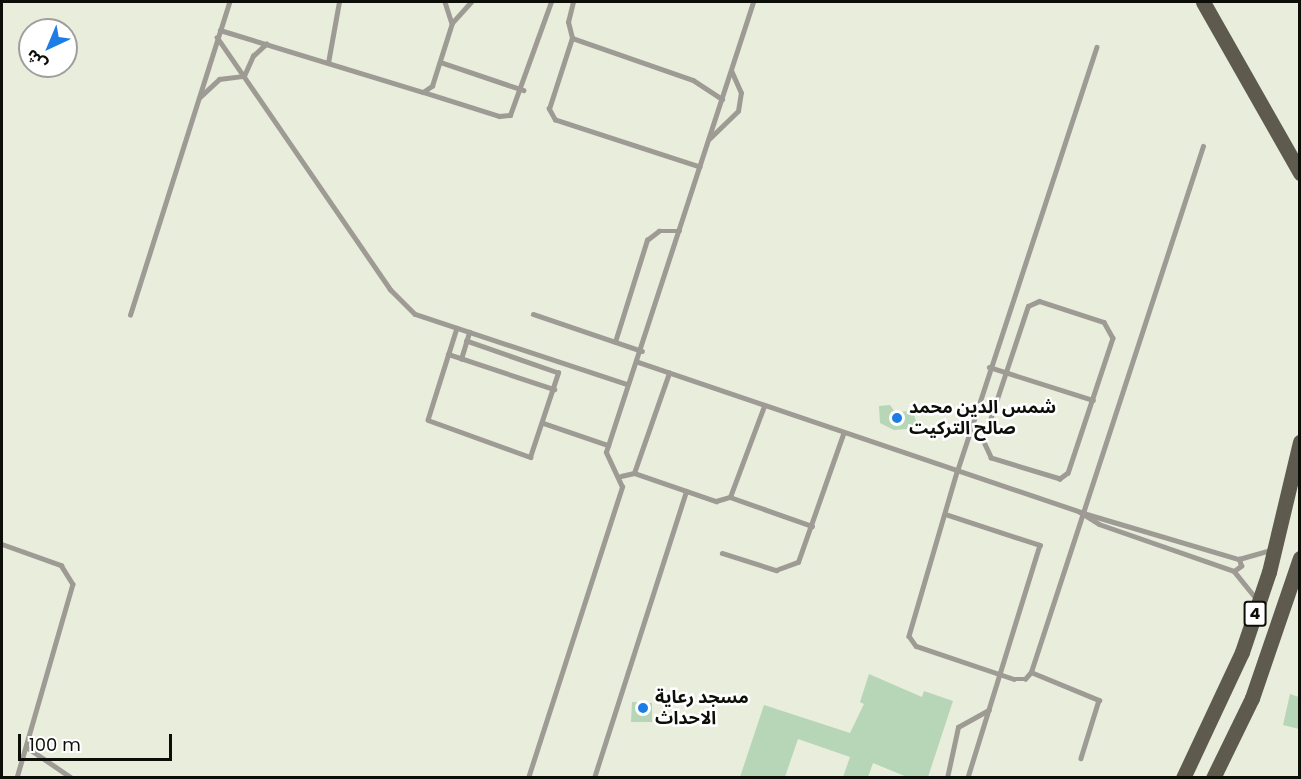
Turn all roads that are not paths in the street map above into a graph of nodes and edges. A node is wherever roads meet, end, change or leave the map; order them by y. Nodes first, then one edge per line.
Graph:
1 (229, 2) edge
2 (339, 2) edge
3 (445, 2) edge
4 (471, 2) edge
5 (551, 2) edge
6 (573, 2) edge
7 (753, 2) edge
8 (1203, 2) edge
9 (452, 23) junction
10 (220, 30) junction
11 (217, 37) junction
12 (572, 38) junction
13 (267, 44) junction
14 (1097, 47) dead end
15 (440, 62) junction
16 (328, 63) junction
17 (731, 70) junction
18 (244, 76) junction
19 (523, 90) junction
20 (423, 92) junction
21 (198, 99) junction
22 (722, 99) junction
23 (709, 139) junction
24 (1203, 146) dead end
25 (700, 167) junction
26 (1299, 173) edge
27 (680, 231) junction
28 (533, 314) dead end
29 (130, 315) dead end
30 (457, 328) junction
31 (469, 332) junction
32 (466, 341) junction
33 (615, 342) junction
34 (642, 351) junction
35 (448, 354) junction
36 (461, 358) junction
37 (638, 362) junction
38 (989, 367) junction
39 (1006, 372) junction
40 (669, 373) junction
41 (627, 384) junction
42 (554, 389) junction
43 (1093, 400) junction
44 (764, 406) junction
45 (543, 423) junction
46 (843, 434) junction
47 (1299, 442) edge
48 (608, 445) junction
49 (957, 472) junction
50 (634, 473) junction
51 (621, 476) junction
52 (686, 491) junction
53 (730, 497) junction
54 (1080, 512) junction
55 (945, 514) junction
56 (812, 526) junction
57 (1178, 540) junction
58 (1276, 543) junction
59 (2, 544) edge
60 (1174, 550) junction
61 (722, 553) dead end
62 (1299, 558) edge
63 (1239, 559) junction
64 (1234, 571) junction
65 (1258, 605) junction
66 (1031, 672) junction
67 (1001, 674) junction
68 (989, 710) junction
69 (28, 748) junction
70 (1081, 758) dead end
71 (17, 777) edge
72 (69, 777) edge
73 (528, 777) edge
74 (594, 777) edge
75 (947, 777) edge
76 (968, 777) edge
77 (1183, 777) edge
78 (1213, 777) edge

1 - 10 lane
2 - 16 lane
3 - 9 lane
4 - 9 lane
5 - 19 lane
6 - 12 lane
7 - 17 lane
8 - 26 main road
9 - 15 lane
10 - 11 lane
10 - 13 lane
11 - 18 lane
11 - 21 lane
12 - 22 lane
12 - 25 lane
13 - 16 lane
13 - 18 lane
14 - 38 lane
15 - 19 lane
15 - 20 lane
16 - 20 lane
17 - 22 lane
17 - 23 lane
18 - 21 lane
18 - 30 lane
19 - 20 lane
21 - 29 lane
22 - 23 lane
23 - 25 lane
24 - 54 lane
25 - 27 lane
27 - 33 lane
27 - 34 lane
28 - 33 lane
30 - 31 lane
30 - 35 lane
31 - 32 lane
31 - 41 lane
32 - 36 lane
32 - 42 lane
33 - 34 lane
34 - 37 lane
35 - 36 lane
35 - 45 lane
36 - 42 lane
37 - 40 lane
37 - 41 lane
38 - 39 lane
38 - 49 lane
39 - 43 lane
39 - 43 lane
39 - 43 lane
40 - 44 lane
40 - 50 lane
41 - 48 lane
42 - 45 lane
44 - 46 lane
44 - 53 lane
45 - 48 lane
46 - 49 lane
46 - 56 lane
47 - 58 main road, 4
48 - 51 lane
49 - 54 lane
49 - 55 lane
50 - 51 lane
50 - 52 lane
51 - 73 lane
52 - 53 lane
52 - 74 lane
53 - 56 lane
54 - 57 lane
54 - 60 lane
54 - 66 lane
55 - 67 lane
55 - 67 lane
56 - 61 lane
57 - 60 lane
57 - 63 lane
58 - 63 lane
58 - 65 main road, 4
59 - 69 lane
60 - 64 lane
62 - 78 main road, 4
63 - 64 lane
64 - 65 lane
65 - 77 main road, 4
66 - 67 lane
66 - 70 lane
67 - 68 lane
68 - 75 lane
68 - 76 lane
69 - 71 lane
69 - 72 lane

